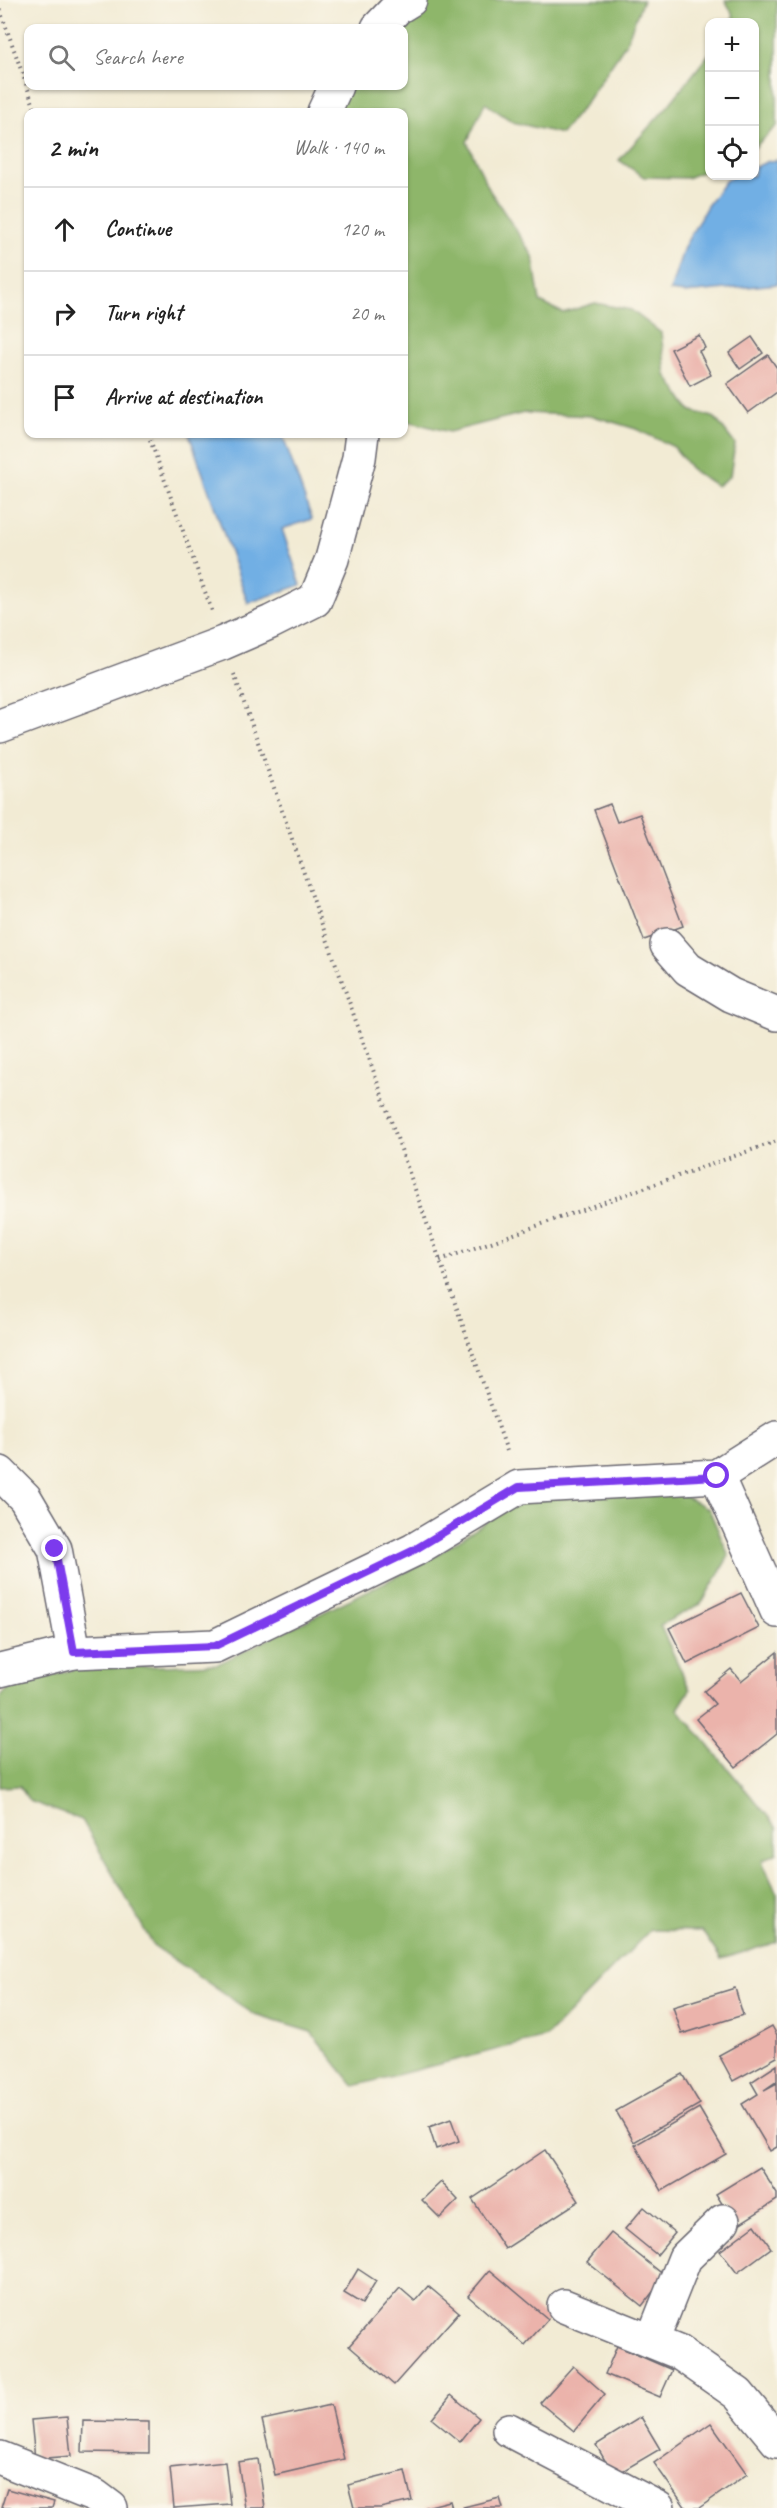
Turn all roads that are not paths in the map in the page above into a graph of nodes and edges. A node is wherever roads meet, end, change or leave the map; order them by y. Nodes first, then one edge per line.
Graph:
1 (410, 0) edge
2 (382, 24) edge
3 (334, 90) edge
4 (326, 108) edge
5 (362, 438) edge
6 (0, 726) edge
7 (668, 945) dead end
8 (777, 1014) edge
9 (777, 1438) edge
10 (0, 1473) edge
11 (717, 1476) junction
12 (777, 1611) edge
13 (74, 1652) junction
14 (0, 1670) edge
15 (723, 2221) dead end
16 (564, 2306) dead end
17 (652, 2342) junction
18 (509, 2430) dead end
19 (777, 2441) edge
20 (0, 2458) edge
21 (111, 2508) edge
22 (658, 2508) edge

1 - 2 street
3 - 4 street
5 - 6 street
7 - 8 street
9 - 11 street
10 - 13 street
11 - 12 street
11 - 13 street
13 - 14 street
15 - 17 street
16 - 17 street
17 - 19 street
18 - 22 street
20 - 21 street

